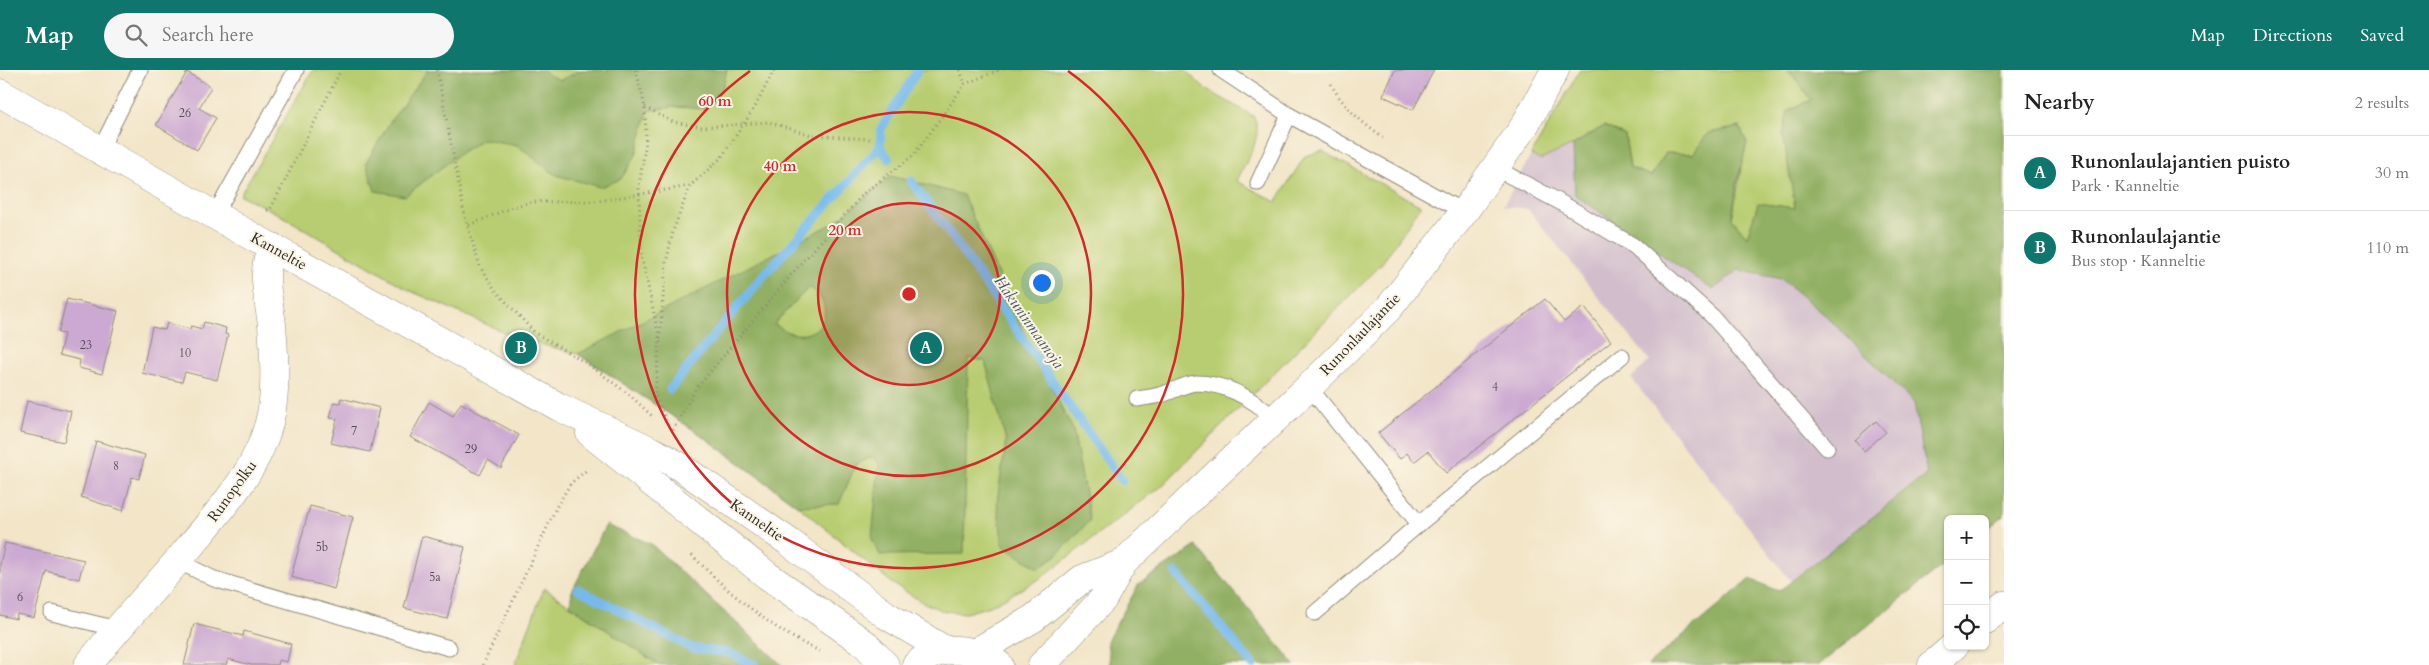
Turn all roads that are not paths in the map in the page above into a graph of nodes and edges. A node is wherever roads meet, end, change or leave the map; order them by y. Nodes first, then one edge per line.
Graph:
1 (140, 70) edge
2 (296, 70) edge
3 (1221, 70) edge
4 (1556, 70) edge
5 (0, 93) edge
6 (1288, 115) junction
7 (100, 150) junction
8 (1495, 168) junction
9 (1258, 183) dead end
10 (1464, 212) junction
11 (214, 216) junction
12 (272, 247) junction
13 (1622, 356) dead end
14 (1309, 387) junction
15 (1137, 399) dead end
16 (559, 407) junction
17 (1275, 419) junction
18 (1827, 448) dead end
19 (1419, 524) junction
20 (178, 561) junction
21 (1123, 563) junction
22 (2004, 605) edge
23 (52, 613) dead end
24 (1315, 613) dead end
25 (1989, 617) edge
26 (117, 629) junction
27 (449, 648) dead end
28 (946, 650) junction
29 (1949, 650) edge
30 (976, 652) junction
31 (88, 665) edge
32 (885, 665) edge
33 (916, 665) edge
34 (999, 665) edge
35 (1042, 665) edge
36 (1932, 665) edge

1 - 7 lane
2 - 11 lane
3 - 6 lane
4 - 8 main road, Runonlaulajantie
5 - 7 main road, Kanneltie
6 - 9 lane
6 - 10 lane
7 - 11 main road, Kanneltie
8 - 10 main road, Runonlaulajantie
8 - 18 lane
10 - 14 main road, Runonlaulajantie
11 - 12 main road, Kanneltie
12 - 16 main road, Kanneltie
12 - 20 main road, Runopolku
13 - 19 lane
14 - 17 main road, Runonlaulajantie
14 - 19 lane
15 - 17 lane
16 - 28 main road, Kanneltie
16 - 32 main road, Kanneltie
17 - 21 main road, Runonlaulajantie
19 - 24 lane
20 - 26 main road, Runopolku
20 - 27 lane
21 - 30 main road, Runonlaulajantie
21 - 35 main road, Runonlaulajantie
22 - 25 main road
23 - 26 lane
26 - 31 main road, Runopolku
28 - 30 main road
28 - 33 main road
29 - 36 main road
30 - 34 main road

